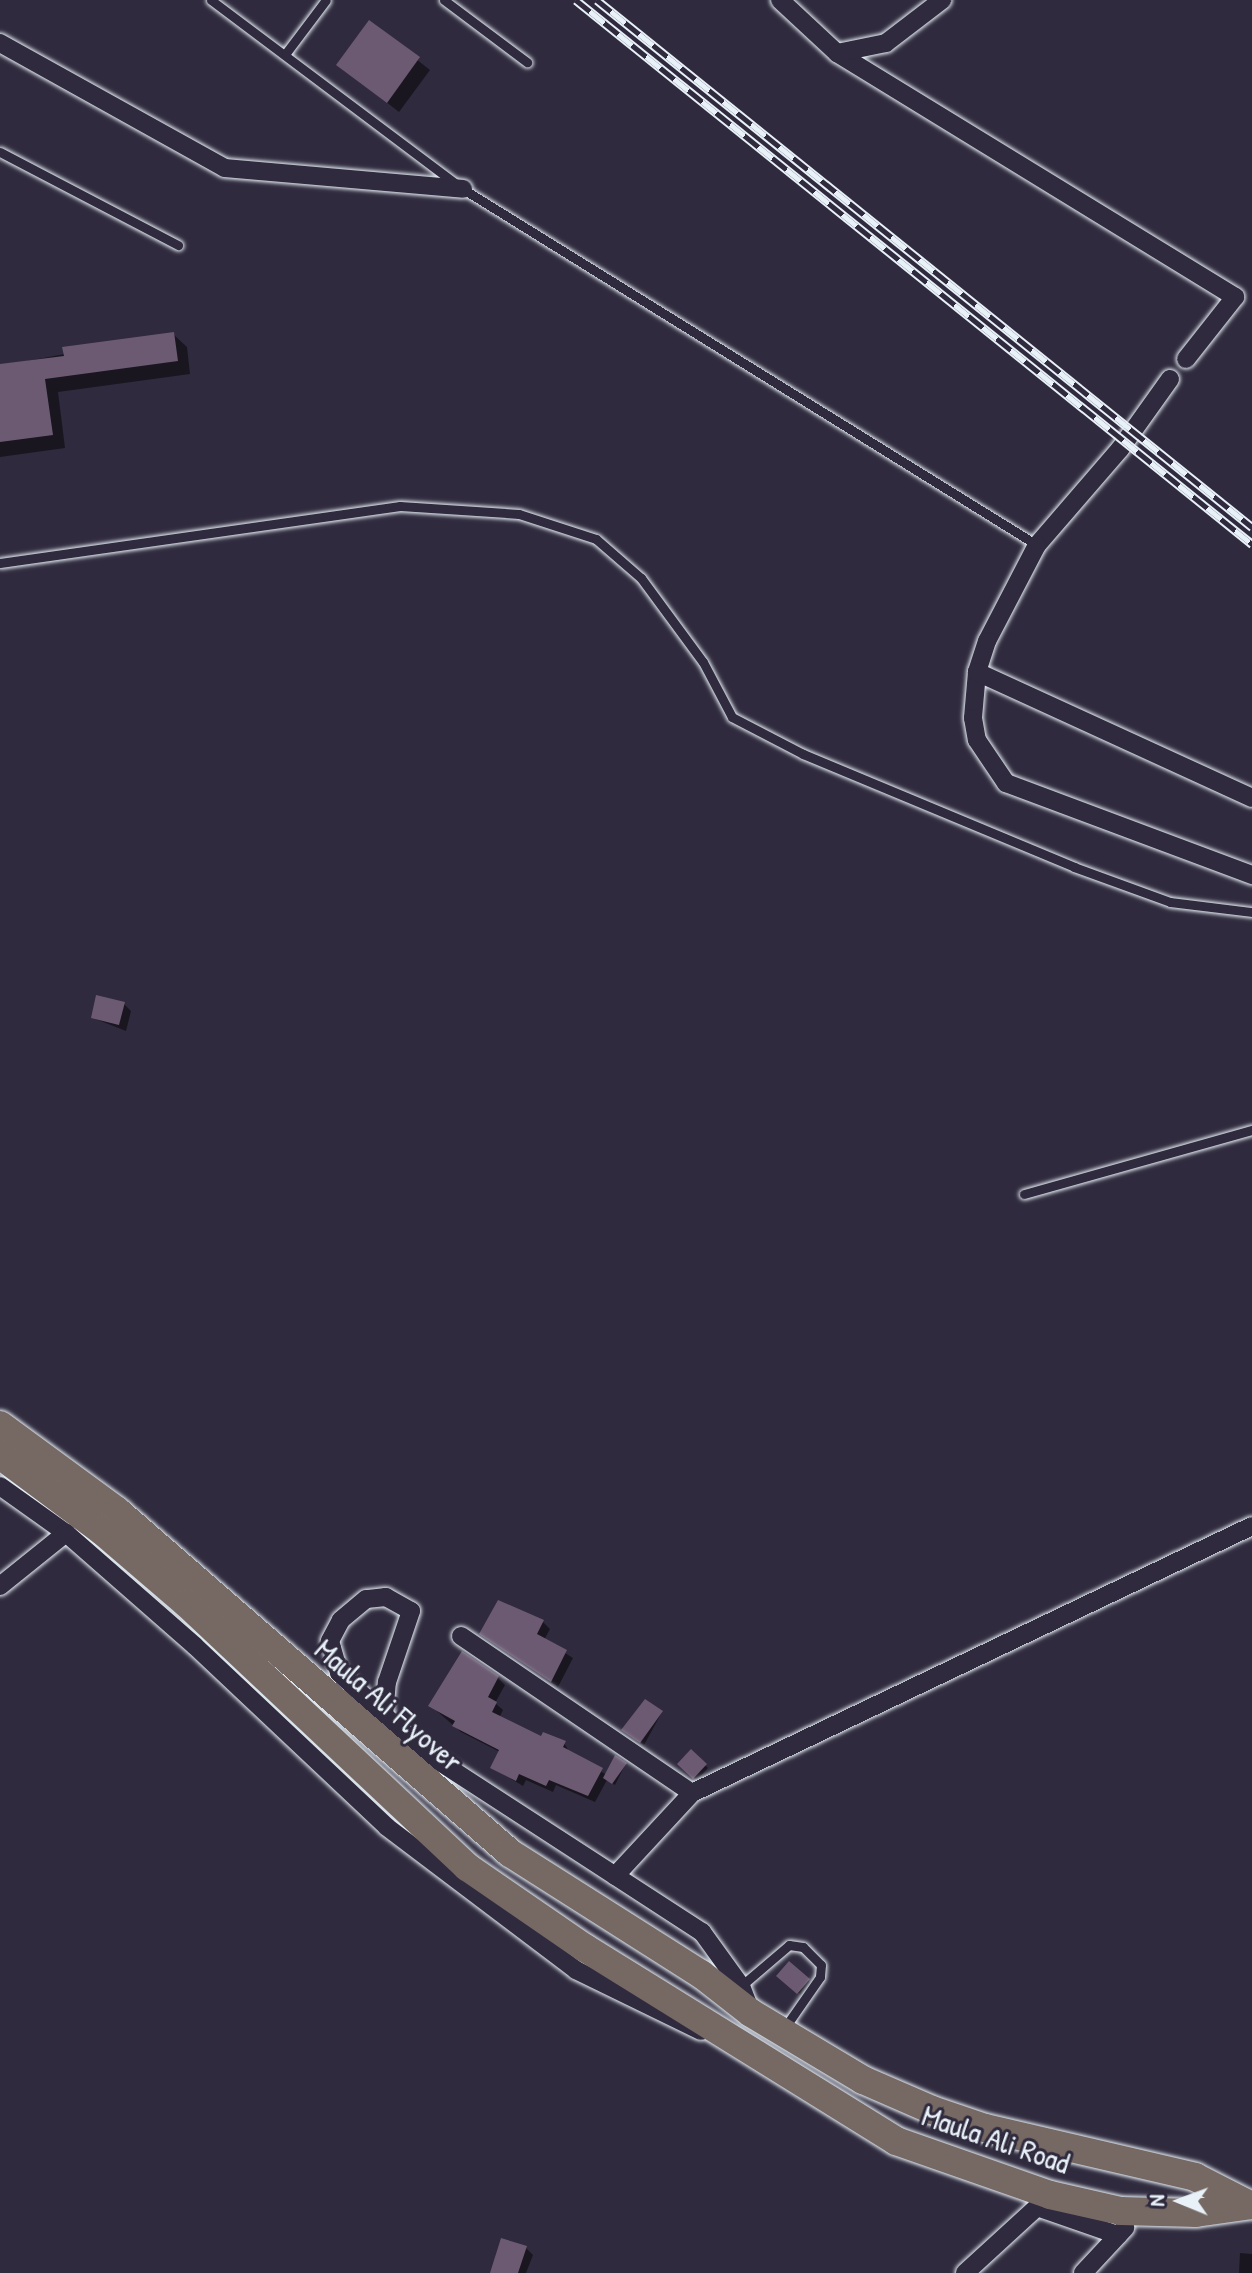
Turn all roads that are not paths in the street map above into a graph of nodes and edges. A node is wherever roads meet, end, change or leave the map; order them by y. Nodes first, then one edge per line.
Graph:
1 (211, 0) edge
2 (326, 0) edge
3 (444, 0) edge
4 (780, 0) edge
5 (942, 0) edge
6 (0, 43) edge
7 (286, 53) junction
8 (837, 53) junction
9 (527, 62) dead end
10 (0, 152) edge
11 (463, 189) junction
12 (178, 245) dead end
13 (1186, 359) dead end
14 (1170, 379) dead end
15 (1037, 545) junction
16 (0, 563) edge
17 (977, 672) junction
18 (1252, 798) edge
19 (1252, 875) edge
20 (1252, 912) edge
21 (1252, 1130) edge
22 (1024, 1194) dead end
23 (0, 1425) edge
24 (0, 1455) edge
25 (0, 1486) edge
26 (1252, 1526) edge
27 (66, 1533) junction
28 (0, 1586) edge
29 (461, 1636) dead end
30 (384, 1715) junction
31 (692, 1793) junction
32 (615, 1876) junction
33 (741, 1986) junction
34 (751, 2013) junction
35 (782, 2030) junction
36 (745, 2047) junction
37 (819, 2053) junction
38 (802, 2084) junction
39 (985, 2128) junction
40 (972, 2171) junction
41 (1044, 2201) junction
42 (1251, 2205) edge
43 (1138, 2214) junction
44 (1118, 2235) junction
45 (965, 2273) edge
46 (1083, 2273) edge

1 - 7 lane
2 - 7 lane
3 - 9 lane
4 - 8 street
5 - 8 street
6 - 11 street
7 - 11 lane
8 - 13 street
10 - 12 lane
11 - 15 lane
14 - 15 street
15 - 17 street
16 - 20 lane
17 - 18 street
17 - 19 street
21 - 22 lane
23 - 34 main road, Maula Ali Flyover
24 - 36 main road, Maula Ali Flyover
25 - 27 street
26 - 31 street
27 - 28 street
27 - 36 street
29 - 31 street
30 - 30 street
30 - 32 street
31 - 32 street
32 - 33 street
33 - 34 street
33 - 35 lane
34 - 35 main road, Maula Ali Road
35 - 37 main road, Maula Ali Road
36 - 38 main road, Maula Ali Road
37 - 38 main road
37 - 39 main road, Maula Ali Road
38 - 40 main road, Maula Ali Road
39 - 40 main road
39 - 42 main road, Maula Ali Road
40 - 41 main road, Maula Ali Road
41 - 43 main road, Maula Ali Road
41 - 44 street
41 - 45 street
42 - 43 main road, Maula Ali Road
43 - 44 street
44 - 46 street

